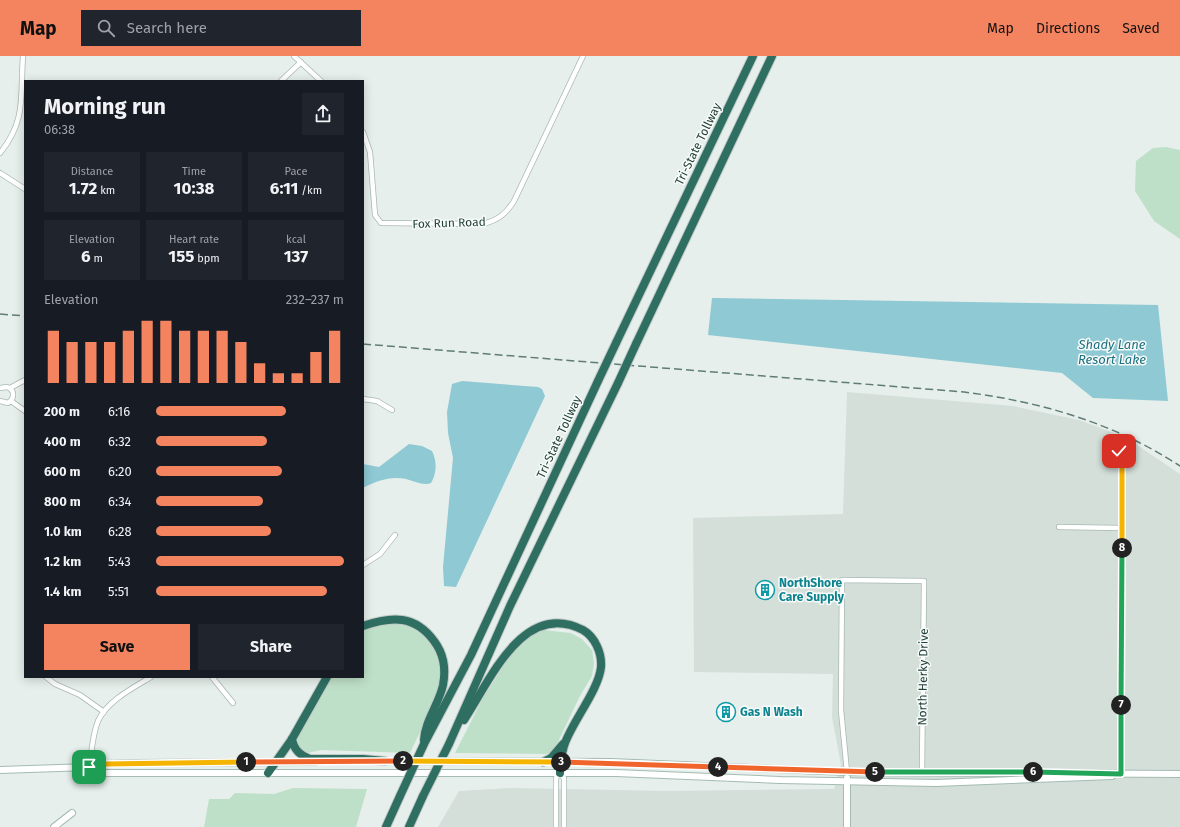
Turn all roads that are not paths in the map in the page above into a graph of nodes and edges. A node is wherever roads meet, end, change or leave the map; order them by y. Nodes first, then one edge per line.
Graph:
1 (23, 56) edge
2 (294, 56) edge
3 (583, 56) edge
4 (753, 56) edge
5 (772, 56) edge
6 (301, 62) junction
7 (282, 80) edge
8 (320, 80) edge
9 (364, 135) edge
10 (0, 153) edge
11 (0, 173) edge
12 (24, 188) edge
13 (24, 381) edge
14 (0, 388) edge
15 (10, 388) junction
16 (364, 399) edge
17 (0, 401) edge
18 (10, 401) junction
19 (24, 410) edge
20 (392, 410) dead end
21 (1119, 451) dead end
22 (1059, 527) dead end
23 (1122, 528) junction
24 (395, 536) dead end
25 (364, 564) edge
26 (364, 626) edge
27 (47, 678) edge
28 (149, 678) edge
29 (213, 678) edge
30 (326, 678) edge
31 (233, 704) dead end
32 (104, 712) junction
33 (453, 735) junction
34 (292, 739) junction
35 (565, 742) junction
36 (424, 744) junction
37 (385, 761) junction
38 (275, 762) junction
39 (543, 762) junction
40 (561, 762) junction
41 (89, 767) junction
42 (0, 770) edge
43 (847, 772) junction
44 (922, 772) junction
45 (268, 773) junction
46 (560, 773) junction
47 (1121, 774) junction
48 (1180, 774) edge
49 (847, 781) junction
50 (72, 813) dead end
51 (556, 820) junction
52 (564, 821) junction
53 (54, 827) edge
54 (386, 827) edge
55 (409, 827) edge
56 (556, 827) edge
57 (564, 827) edge
58 (847, 827) edge

1 - 10 street
2 - 6 street
3 - 9 street, Fox Run Road
4 - 36 highway, Tri-State Tollway, bridge
5 - 33 highway, bridge
6 - 7 street
6 - 8 street
11 - 12 street
13 - 15 street
14 - 15 street
15 - 18 street
16 - 20 street
17 - 18 street
18 - 19 street
21 - 23 street
22 - 23 street
23 - 47 street
24 - 25 street
26 - 36 highway
27 - 32 street
28 - 32 street
29 - 31 street
30 - 34 highway
32 - 41 street
33 - 35 highway
33 - 55 highway, bridge
34 - 37 highway
34 - 38 highway
35 - 39 highway
35 - 40 highway
36 - 54 highway, Tri-State Tollway, bridge
37 - 38 main road
37 - 39 main road
38 - 41 main road
38 - 45 highway
39 - 40 main road
40 - 43 main road
40 - 46 highway
41 - 42 main road
41 - 45 main road
43 - 44 main road
43 - 44 street, North Herky Drive
43 - 49 main road
44 - 47 main road
45 - 46 main road
46 - 49 main road
46 - 51 street
46 - 52 street
47 - 48 main road
47 - 49 main road
49 - 58 main road
50 - 53 main road
51 - 52 street
51 - 56 street
52 - 57 street

